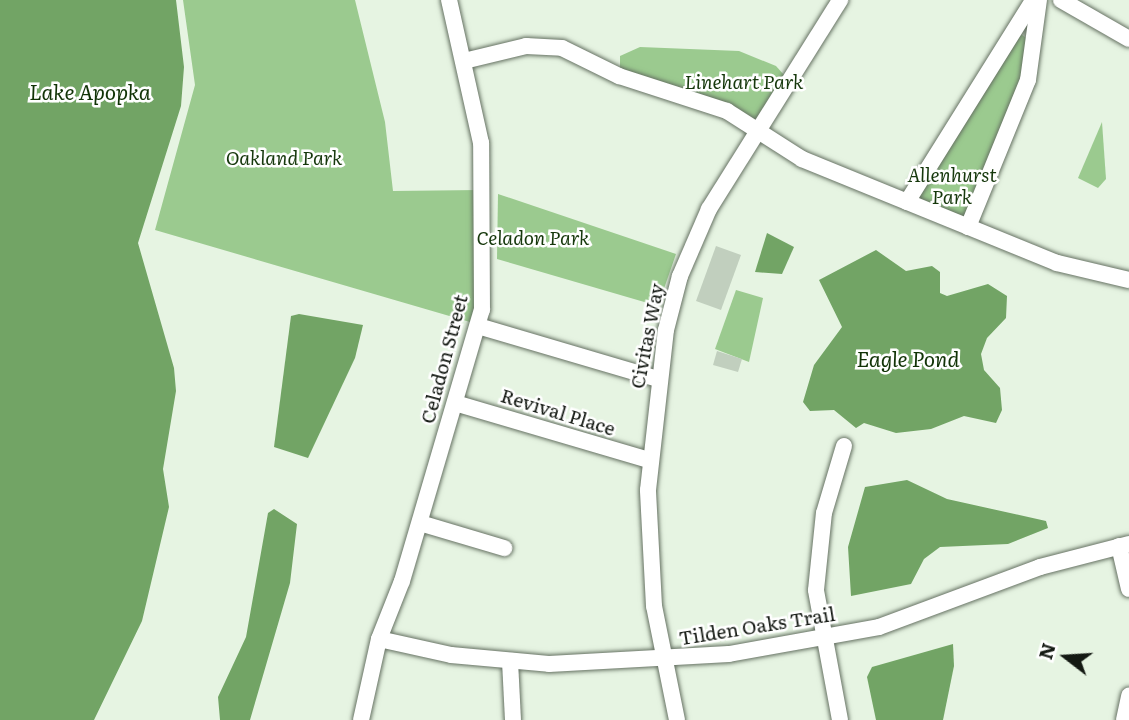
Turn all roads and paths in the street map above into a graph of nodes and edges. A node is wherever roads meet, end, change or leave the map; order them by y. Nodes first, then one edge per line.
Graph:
1 (449, 0) edge
2 (840, 0) edge
3 (1036, 0) edge
4 (1061, 0) edge
5 (1129, 39) edge
6 (464, 61) junction
7 (757, 130) junction
8 (906, 202) junction
9 (968, 227) junction
10 (1129, 280) edge
11 (478, 327) junction
12 (658, 379) junction
13 (455, 403) junction
14 (844, 446) dead end
15 (649, 460) junction
16 (419, 523) junction
17 (1124, 545) edge
18 (504, 548) dead end
19 (1129, 589) edge
20 (824, 637) junction
21 (379, 639) junction
22 (510, 661) junction
23 (663, 661) junction
24 (1129, 696) edge
25 (360, 720) edge
26 (513, 720) edge
27 (677, 720) edge
28 (840, 720) edge
29 (1124, 720) edge

1 - 6 street, Celadon Street
2 - 7 street, Civitas Way
3 - 8 street
3 - 9 street
4 - 5 street
6 - 7 street
6 - 11 street, Celadon Street
7 - 8 street
7 - 12 street, Civitas Way
8 - 9 street
9 - 10 street
11 - 12 street
11 - 13 street, Celadon Street
12 - 15 street, Civitas Way
13 - 15 street, Revival Place
13 - 16 street, Celadon Street
14 - 20 street
15 - 23 street, Civitas Way
16 - 18 street
16 - 21 street, Celadon Street
17 - 19 street
17 - 20 street, Tilden Oaks Trail
20 - 23 street, Tilden Oaks Trail
20 - 28 street
21 - 22 street, Tilden Oaks Trail
21 - 25 street, Celadon Street
22 - 23 street, Tilden Oaks Trail
22 - 26 street
23 - 27 street, Civitas Way
24 - 29 street

